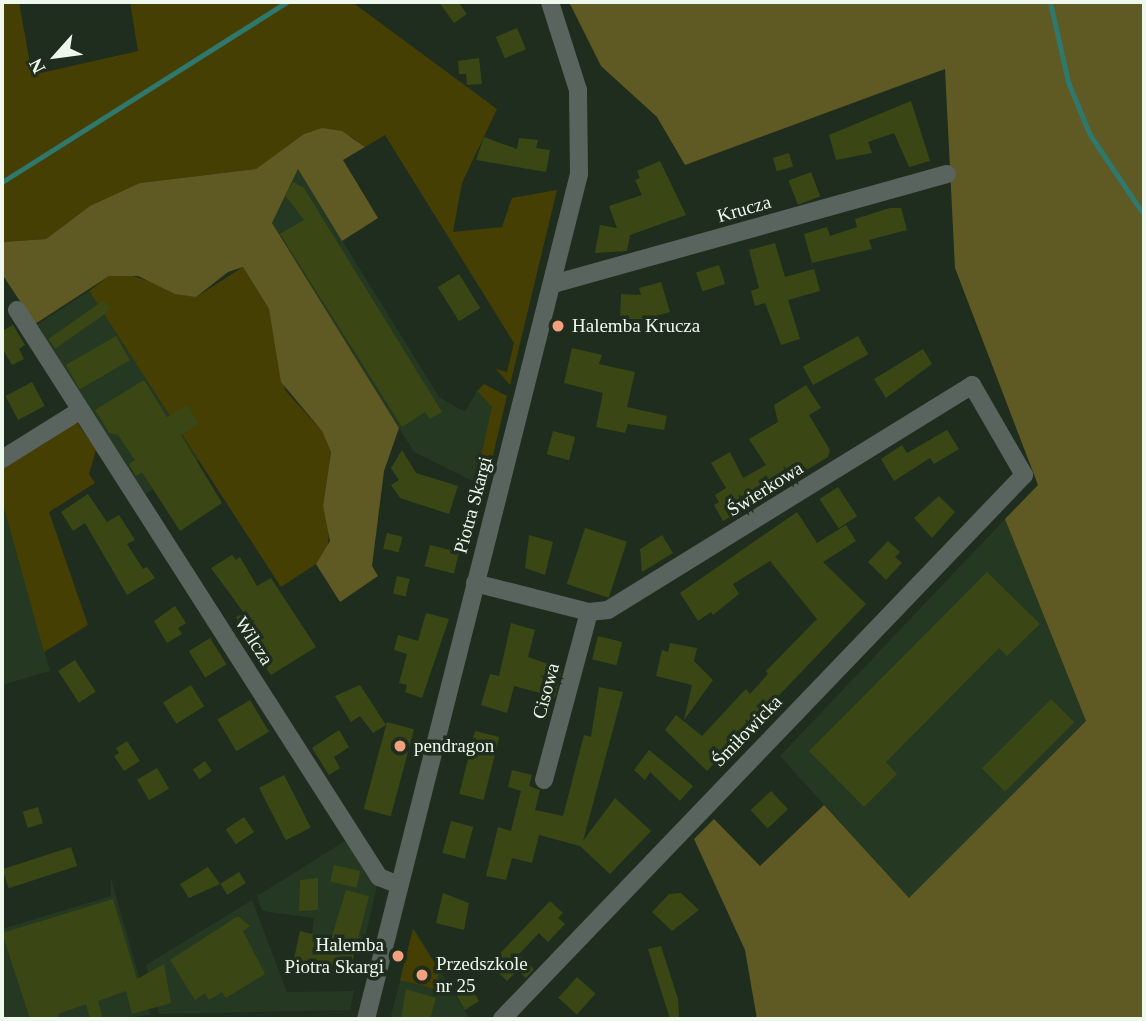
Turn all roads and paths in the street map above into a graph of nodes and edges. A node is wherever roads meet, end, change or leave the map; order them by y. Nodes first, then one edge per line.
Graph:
1 (550, 2) edge
2 (947, 174) dead end
3 (553, 284) junction
4 (17, 310) dead end
5 (79, 411) junction
6 (2, 458) edge
7 (1024, 475) joint
8 (474, 583) junction
9 (589, 612) junction
10 (544, 780) dead end
11 (399, 885) junction
12 (366, 1019) edge
13 (502, 1019) edge

1 - 3 street, Piotra Skargi
2 - 3 street, Krucza
3 - 8 street, Piotra Skargi
4 - 5 street, Wilcza
5 - 6 street
5 - 11 street, Wilcza
7 - 9 street, Świerkowa
7 - 13 street, Śmiłowicka
8 - 9 street
8 - 11 street, Piotra Skargi
9 - 10 street, Cisowa
11 - 12 street, Piotra Skargi

